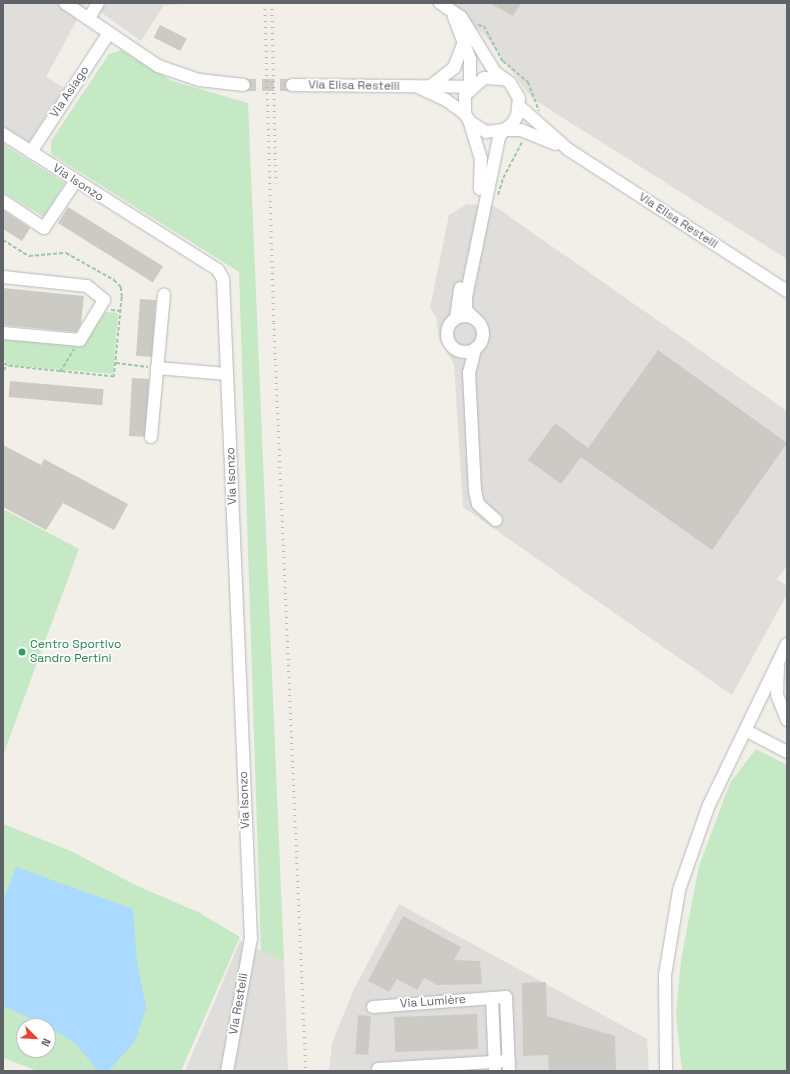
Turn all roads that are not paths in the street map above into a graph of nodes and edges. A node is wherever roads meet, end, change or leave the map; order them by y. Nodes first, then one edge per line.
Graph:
1 (65, 3) edge
2 (98, 3) edge
3 (443, 5) edge
4 (89, 18) junction
5 (109, 33) junction
6 (464, 37) junction
7 (502, 78) junction
8 (244, 85) tunnel mouth
9 (292, 85) tunnel mouth
10 (432, 85) junction
11 (417, 87) junction
12 (470, 87) junction
13 (520, 107) junction
14 (467, 118) junction
15 (504, 130) junction
16 (3, 134) edge
17 (569, 150) junction
18 (31, 152) junction
19 (75, 182) junction
20 (3, 201) edge
21 (3, 277) edge
22 (787, 291) edge
23 (164, 295) dead end
24 (456, 318) junction
25 (475, 319) junction
26 (3, 334) edge
27 (457, 349) junction
28 (475, 349) junction
29 (157, 368) junction
30 (469, 373) junction
31 (228, 374) junction
32 (151, 436) dead end
33 (496, 520) dead end
34 (787, 644) edge
35 (778, 662) junction
36 (787, 720) edge
37 (744, 730) junction
38 (787, 752) edge
39 (251, 938) joint
40 (492, 998) junction
41 (373, 1006) dead end
42 (509, 1066) edge
43 (495, 1067) edge
44 (378, 1069) dead end
45 (227, 1071) edge
46 (666, 1071) edge

1 - 4 street
2 - 4 street
3 - 6 street
3 - 7 street
4 - 5 street
5 - 8 street
5 - 18 street, Via Asiago
6 - 10 street
6 - 12 street
7 - 12 street
7 - 13 street
9 - 11 street, Via Elisa Restelli
10 - 11 street
10 - 12 street
11 - 14 street
12 - 14 street
13 - 15 street
13 - 17 street, Via Elisa Restelli
14 - 15 street
14 - 24 street
15 - 17 street, Via Elisa Restelli
15 - 25 street
16 - 18 street, Via Isonzo
17 - 22 street, Via Elisa Restelli
18 - 19 street, Via Isonzo
19 - 20 street
19 - 31 street, Via Isonzo
21 - 26 street
23 - 29 street
24 - 25 street
24 - 27 street
25 - 28 street
27 - 28 street
27 - 30 street
28 - 30 street
29 - 31 street
29 - 32 street
30 - 33 street
31 - 39 street, Via Isonzo
34 - 35 street
35 - 36 street
35 - 37 street
37 - 38 street
37 - 46 street
39 - 45 street, Via Restelli
40 - 41 street, Via Lumière
40 - 42 street
40 - 43 street
42 - 43 street
43 - 44 street

